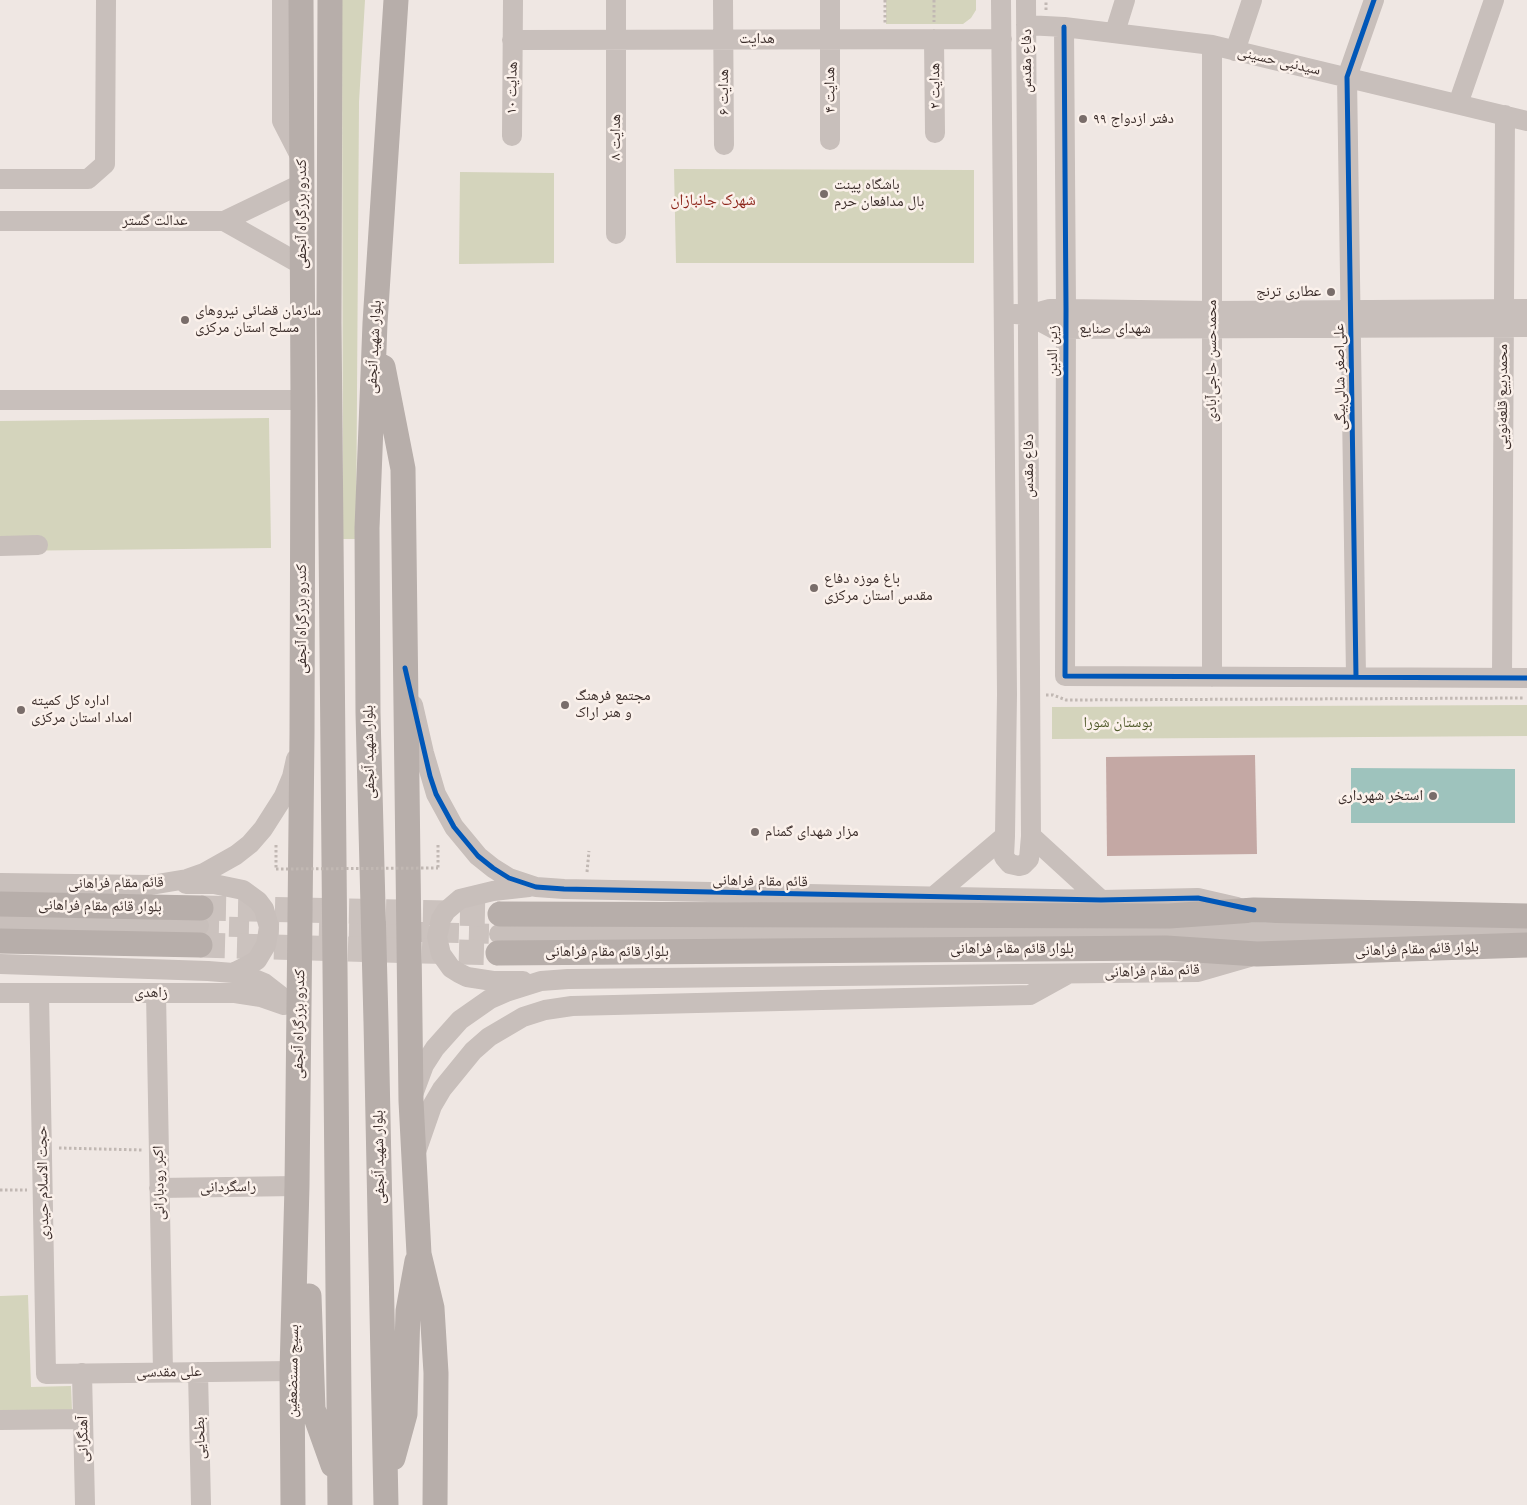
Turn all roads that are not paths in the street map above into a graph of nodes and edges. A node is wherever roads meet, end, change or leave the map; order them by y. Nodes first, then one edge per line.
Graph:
1 (106, 0) edge
2 (282, 0) edge
3 (301, 0) edge
4 (330, 0) edge
5 (396, 0) edge
6 (513, 0) edge
7 (616, 0) edge
8 (723, 0) edge
9 (830, 0) edge
10 (1001, 0) edge
11 (1026, 0) edge
12 (1126, 0) edge
13 (1252, 0) edge
14 (1374, 0) edge
15 (1494, 0) edge
16 (1026, 25) junction
17 (1064, 27) junction
18 (1115, 32) junction
19 (724, 39) junction
20 (830, 39) junction
21 (934, 39) junction
22 (1002, 39) junction
23 (512, 40) junction
24 (616, 40) junction
25 (1212, 45) junction
26 (1235, 51) junction
27 (1347, 77) junction
28 (1458, 104) junction
29 (1505, 115) junction
30 (1527, 121) edge
31 (936, 133) dead end
32 (512, 136) dead end
33 (830, 140) dead end
34 (724, 145) dead end
35 (301, 158) junction
36 (0, 179) edge
37 (301, 184) junction
38 (224, 221) junction
39 (0, 222) edge
40 (616, 234) dead end
41 (302, 265) junction
42 (1066, 309) junction
43 (1527, 309) edge
44 (1004, 313) junction
45 (1028, 315) junction
46 (1504, 318) junction
47 (1351, 319) junction
48 (1212, 320) junction
49 (375, 322) junction
50 (1527, 328) edge
51 (1066, 329) junction
52 (0, 400) edge
53 (303, 400) junction
54 (38, 545) dead end
55 (0, 546) edge
56 (405, 668) junction
57 (1212, 677) junction
58 (1356, 677) junction
59 (1502, 678) junction
60 (1527, 678) edge
61 (302, 735) junction
62 (1005, 836) junction
63 (1031, 836) junction
64 (0, 883) edge
65 (169, 883) junction
66 (536, 887) junction
67 (932, 897) junction
68 (1101, 900) junction
69 (0, 904) edge
70 (1254, 910) junction
71 (1527, 916) edge
72 (0, 922) edge
73 (200, 926) junction
74 (1527, 928) edge
75 (499, 934) junction
76 (0, 941) edge
77 (1527, 945) edge
78 (1257, 954) junction
79 (0, 964) edge
80 (233, 973) junction
81 (1070, 973) junction
82 (541, 981) junction
83 (0, 993) edge
84 (39, 993) junction
85 (156, 994) junction
86 (300, 1010) junction
87 (411, 1101) junction
88 (414, 1159) junction
89 (297, 1186) junction
90 (160, 1188) junction
91 (296, 1238) junction
92 (419, 1254) junction
93 (292, 1371) junction
94 (163, 1372) junction
95 (198, 1372) junction
96 (82, 1373) junction
97 (46, 1374) joint
98 (83, 1419) junction
99 (0, 1420) edge
100 (340, 1494) edge
101 (386, 1494) edge
102 (84, 1505) edge
103 (201, 1505) edge
104 (293, 1505) edge
105 (435, 1505) edge

1 - 36 street
2 - 35 street
3 - 35 main road, کندرو بزرگراه آنجفی
4 - 100 main road
5 - 49 main road, بلوار شهید آنجفی
6 - 23 street, هدایت ۱۰
7 - 24 street, هدایت ۸
8 - 19 street, هدایت ۶
9 - 20 street, هدایت ۴
10 - 22 street, دفاع مقدس
11 - 16 street, دفاع مقدس
12 - 18 street
13 - 26 street
14 - 27 street
15 - 28 street
16 - 17 street, سیدنبی حسینی
16 - 45 street, دفاع مقدس
17 - 18 street, سیدنبی حسینی
17 - 42 street, زین الدین
18 - 25 street, سیدنبی حسینی
19 - 20 street, هدایت
19 - 24 street, هدایت
19 - 34 street, هدایت ۶
20 - 21 street, هدایت
20 - 33 street, هدایت ۴
21 - 22 street, هدایت
21 - 31 street, هدایت ۲
22 - 44 street, دفاع مقدس
23 - 24 street, هدایت
23 - 32 street, هدایت ۱۰
24 - 40 street, هدایت ۸
25 - 26 street, سیدنبی حسینی
25 - 48 street, محمدحسن حاجی‌آبادی
26 - 27 street, سیدنبی حسینی
27 - 28 street, سیدنبی حسینی
27 - 47 street, علی‌اصغر شالی‌بیگی
28 - 29 street, سیدنبی حسینی
29 - 30 street, سیدنبی حسینی
29 - 46 street, محمدربیع قلعه‌نویی
35 - 37 main road, کندرو بزرگراه آنجفی
37 - 38 street, عدالت گستر
37 - 41 main road, کندرو بزرگراه آنجفی
38 - 39 street, عدالت گستر
38 - 41 street
41 - 53 main road, کندرو بزرگراه آنجفی
42 - 45 street, شهدای صنایع
42 - 48 street, شهدای صنایع
42 - 51 street, زین الدین
43 - 46 street, شهدای صنایع
44 - 45 street
44 - 62 street, دفاع مقدس
45 - 51 street, شهدای صنایع
45 - 63 street, دفاع مقدس
46 - 47 street, شهدای صنایع
46 - 50 street, شهدای صنایع
46 - 59 street, محمدربیع قلعه‌نویی
47 - 48 street, شهدای صنایع
47 - 58 street, علی‌اصغر شالی‌بیگی
48 - 51 street, شهدای صنایع
48 - 57 street, محمدحسن حاجی‌آبادی
49 - 56 main road
49 - 101 main road, بلوار شهید آنجفی
51 - 57 street, زین الدین
52 - 53 street
53 - 61 main road, کندرو بزرگراه آنجفی
54 - 55 street
56 - 66 street, قائم مقام فراهانی
56 - 87 main road
57 - 58 street
58 - 59 street
59 - 60 street
61 - 65 street, قائم مقام فراهانی
61 - 86 main road, کندرو بزرگراه آنجفی
62 - 63 street, دفاع مقدس
62 - 67 street
63 - 68 street
64 - 65 street, قائم مقام فراهانی
65 - 80 street
66 - 67 street, قائم مقام فراهانی
66 - 82 street
67 - 68 street, قائم مقام فراهانی
68 - 70 street, قائم مقام فراهانی
69 - 73 main road, بلوار قائم مقام فراهانی
70 - 71 main road
70 - 75 main road
72 - 73 street
73 - 76 main road
74 - 75 street
75 - 78 main road, بلوار قائم مقام فراهانی
77 - 78 main road, بلوار قائم مقام فراهانی
78 - 81 street, قائم مقام فراهانی
79 - 80 street
80 - 86 street
81 - 82 street, قائم مقام فراهانی
81 - 88 street
82 - 87 street, قائم مقام فراهانی
83 - 84 street, زاهدی
84 - 85 street, زاهدی
84 - 97 street, حجت الاسلام حیدری
85 - 86 street, زاهدی
85 - 90 street, اکبر رودبارانی
86 - 89 main road, کندرو بزرگراه آنجفی
87 - 88 main road
88 - 92 main road
89 - 90 street, راسگردانی
89 - 91 main road, کندرو بزرگراه آنجفی
90 - 94 street, اکبر رودبارانی
91 - 93 main road, بسیج مستضعفین
91 - 100 main road
92 - 101 main road
92 - 105 main road
93 - 95 street, علی مقدسی
93 - 104 main road, بسیج مستضعفین
94 - 95 street, علی مقدسی
94 - 96 street, علی مقدسی
95 - 103 street, بطحایی
96 - 97 street, علی مقدسی
96 - 98 street, آهنگرانی
98 - 99 street
98 - 102 street, آهنگرانی

